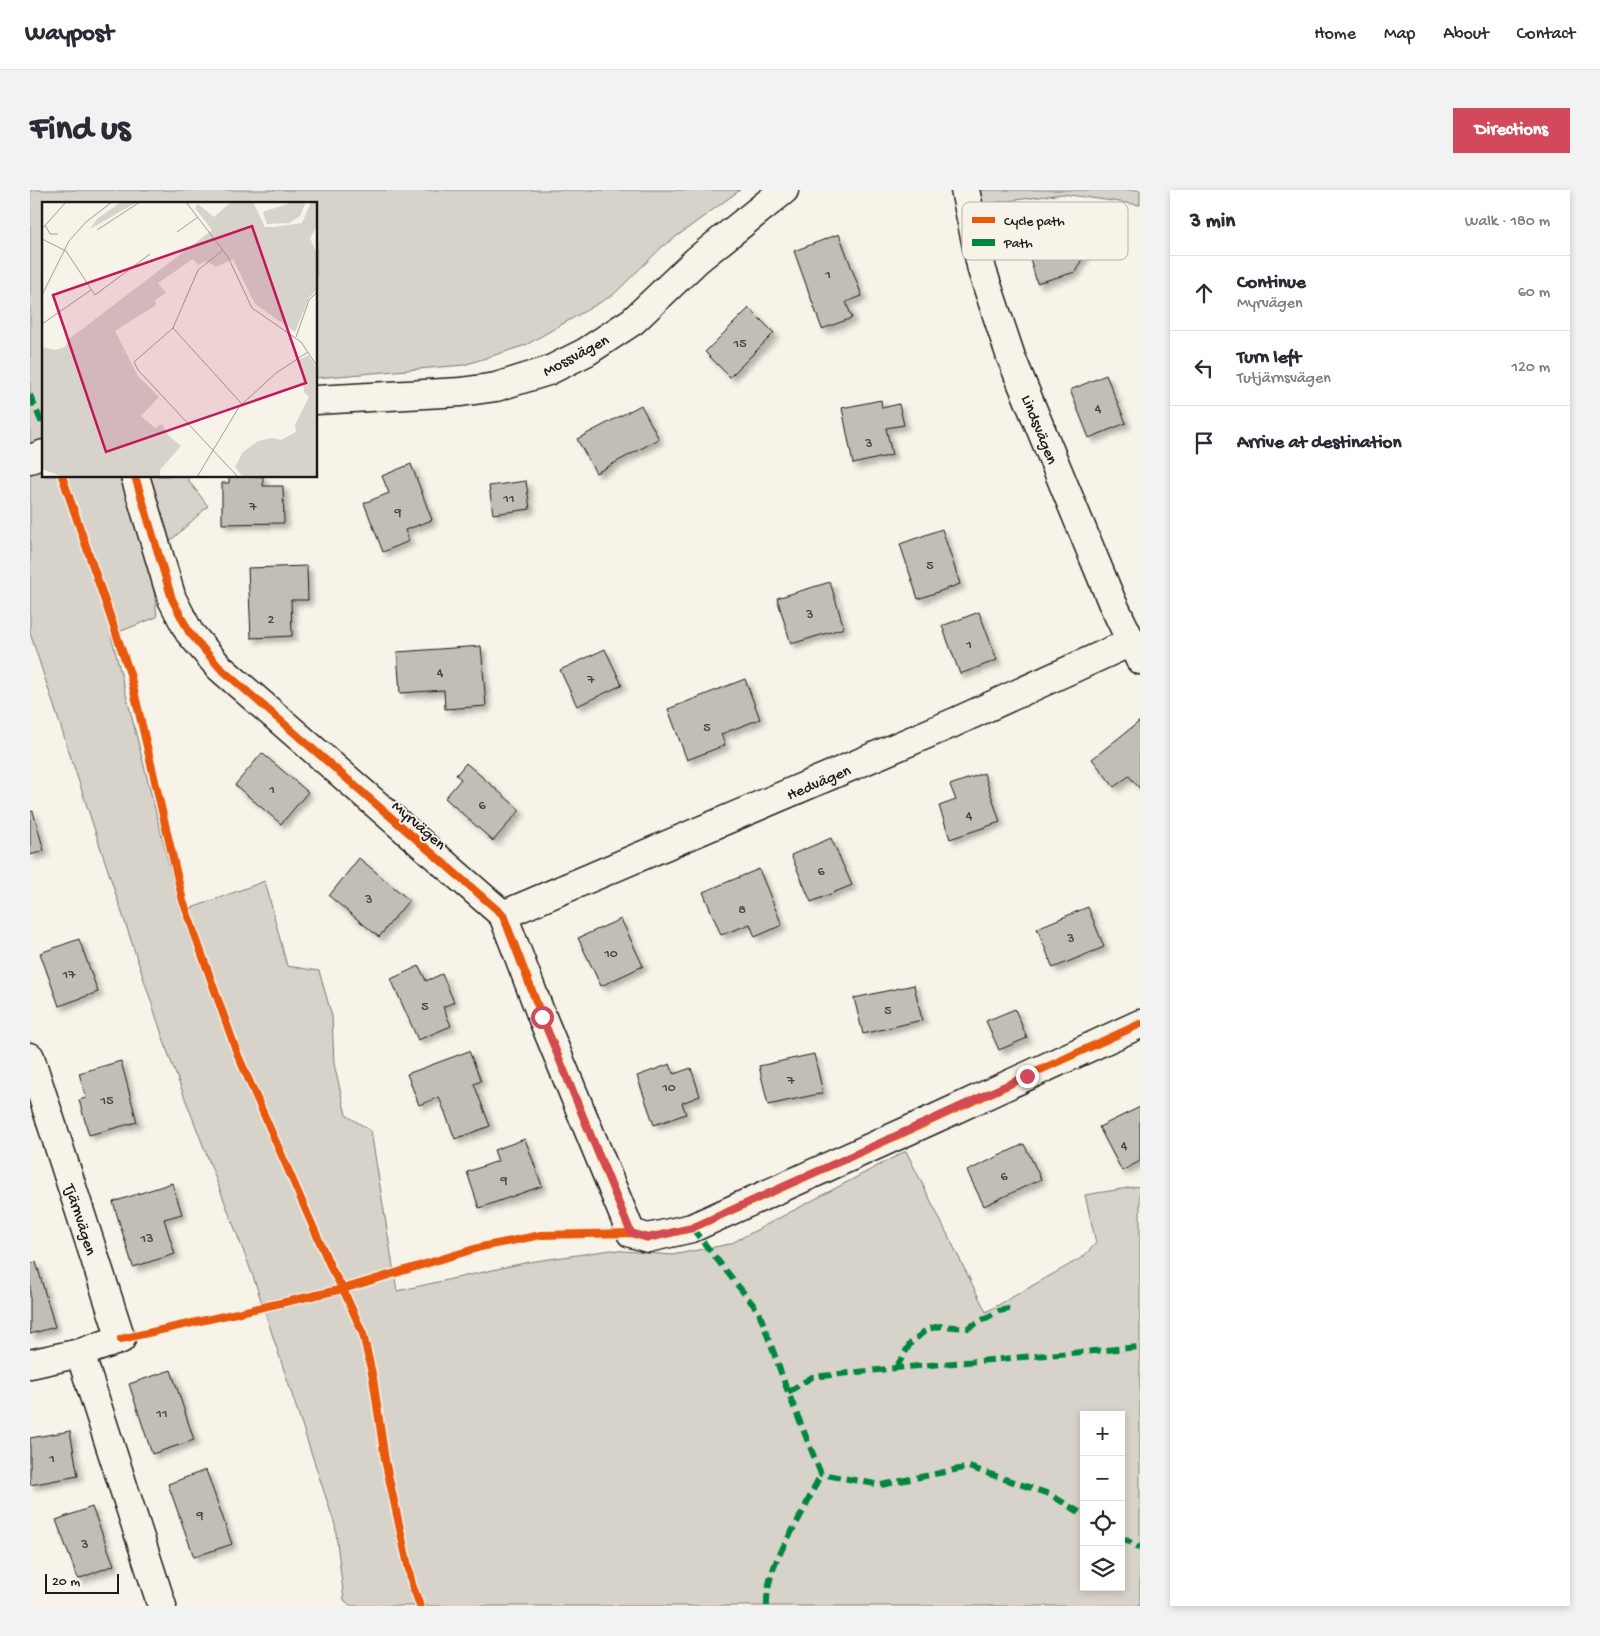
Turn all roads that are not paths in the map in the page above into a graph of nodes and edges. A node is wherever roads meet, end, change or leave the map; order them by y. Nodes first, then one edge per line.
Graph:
1 (784, 190) edge
2 (980, 260) edge
3 (318, 400) edge
4 (42, 455) edge
5 (30, 459) edge
6 (136, 478) edge
7 (1135, 651) edge
8 (503, 916) junction
9 (1140, 1024) edge
10 (30, 1057) edge
11 (80, 1353) junction
12 (30, 1364) edge
13 (162, 1606) edge

1 - 3 street, Mossvägen
2 - 7 street, Lindsvägen
4 - 5 street
6 - 8 street, Myrvägen
7 - 8 street, Hedvägen
8 - 9 street, Myrvägen
10 - 11 street, Tjärnvägen
11 - 12 street, Tjärnvägen
11 - 13 street

